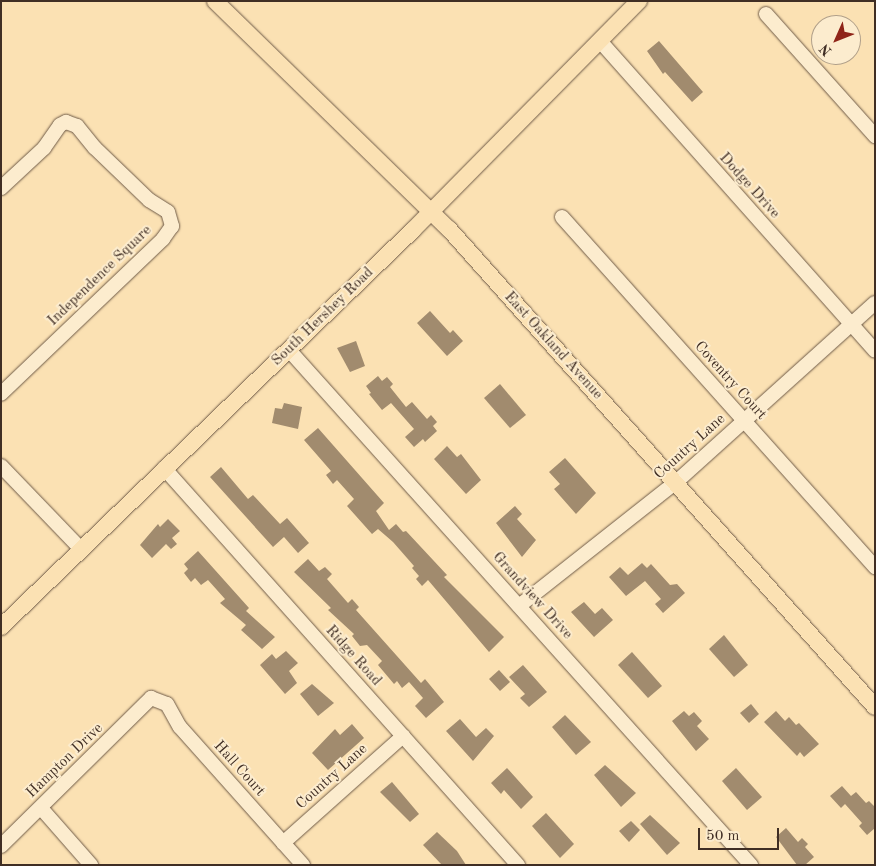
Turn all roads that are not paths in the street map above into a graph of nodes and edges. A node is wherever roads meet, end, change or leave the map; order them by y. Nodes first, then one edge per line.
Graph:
1 (215, 1) edge
2 (639, 1) edge
3 (766, 14) dead end
4 (600, 41) junction
5 (875, 136) edge
6 (1, 188) edge
7 (431, 211) junction
8 (562, 217) dead end
9 (875, 303) edge
10 (851, 324) junction
11 (289, 350) junction
12 (875, 351) edge
13 (1, 394) edge
14 (744, 421) junction
15 (1, 466) edge
16 (164, 468) junction
17 (675, 483) junction
18 (81, 549) junction
19 (875, 567) edge
20 (519, 606) junction
21 (1, 627) edge
22 (151, 698) joint
23 (875, 706) edge
24 (403, 736) junction
25 (41, 808) junction
26 (283, 843) junction
27 (1, 846) edge
28 (91, 865) edge
29 (303, 865) edge
30 (518, 865) edge
31 (750, 865) edge

1 - 7 main road, East Oakland Avenue
2 - 4 main road, South Hershey Road
3 - 5 street
4 - 7 main road, South Hershey Road
4 - 10 street, Dodge Drive
6 - 13 street, Independence Square
7 - 11 main road, South Hershey Road
7 - 17 main road, East Oakland Avenue
8 - 14 street, Coventry Court
9 - 10 street, Country Lane
10 - 12 street, Dodge Drive
10 - 14 street, Country Lane
11 - 16 main road, South Hershey Road
11 - 20 street, Grandview Drive
14 - 17 street, Country Lane
14 - 19 street, Coventry Court
15 - 18 street
16 - 18 main road, South Hershey Road
16 - 24 street, Ridge Road
17 - 20 street, Country Lane
17 - 23 main road, East Oakland Avenue
18 - 21 main road, South Hershey Road
20 - 31 street, Grandview Drive
22 - 25 street, Hampton Drive
22 - 26 street, Hall Court
24 - 26 street, Country Lane
24 - 30 street, Ridge Road
25 - 27 street, Hampton Drive
25 - 28 street
26 - 29 street, Hall Court

